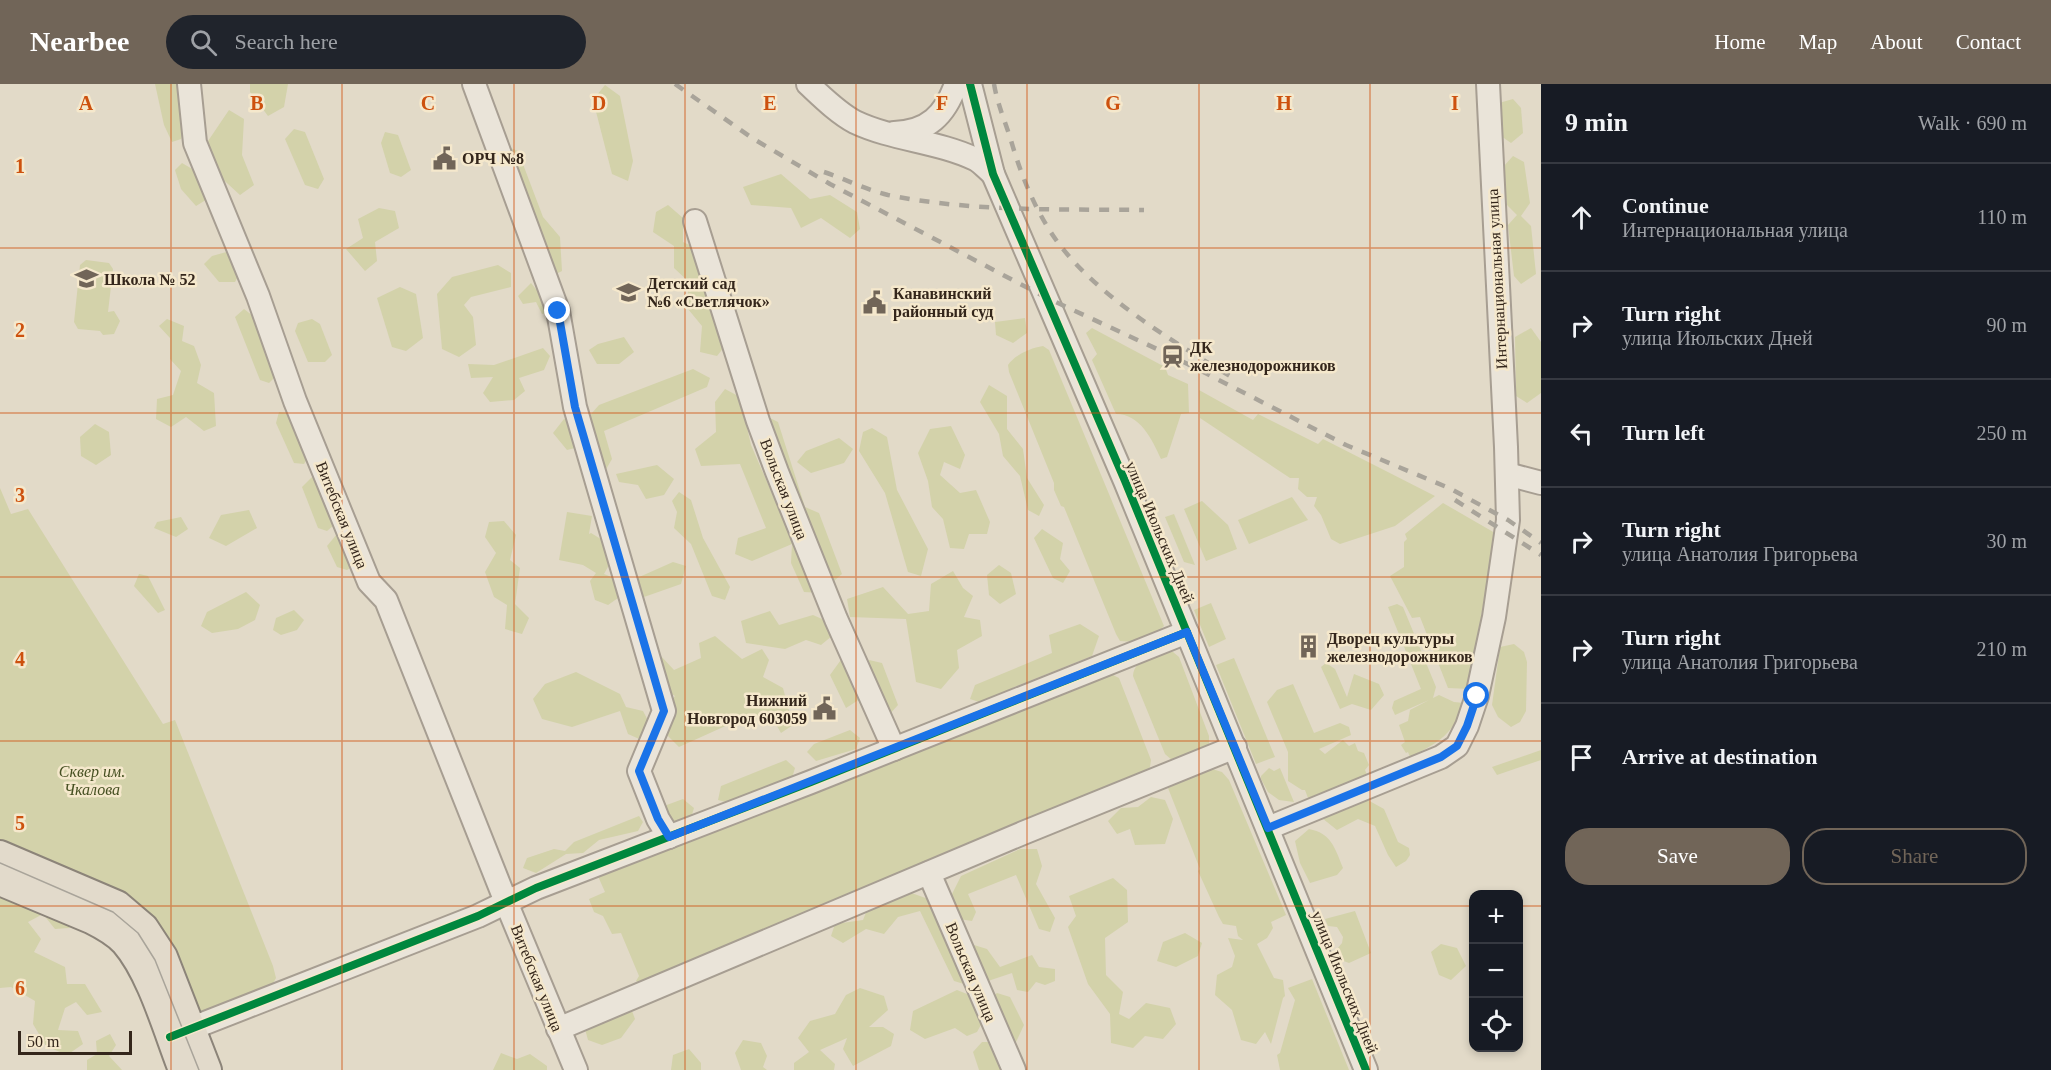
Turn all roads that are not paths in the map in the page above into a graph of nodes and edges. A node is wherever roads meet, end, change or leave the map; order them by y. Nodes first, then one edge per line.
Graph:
1 (189, 84) edge
2 (474, 84) edge
3 (808, 84) edge
4 (956, 84) edge
5 (970, 84) edge
6 (1488, 84) edge
7 (886, 134) junction
8 (993, 174) junction
9 (695, 221) dead end
10 (1507, 474) junction
11 (1541, 483) edge
12 (1187, 632) junction
13 (1235, 747) junction
14 (894, 749) junction
15 (1268, 828) junction
16 (669, 837) junction
17 (0, 855) edge
18 (929, 873) junction
19 (0, 881) edge
20 (506, 902) junction
21 (558, 1029) junction
22 (180, 1032) junction
23 (183, 1070) edge
24 (207, 1070) edge
25 (576, 1070) edge
26 (1014, 1070) edge
27 (1366, 1070) edge

1 - 20 street, Витебская улица
2 - 16 street
3 - 7 street
4 - 7 street
5 - 8 street, улица Июльских Дней
6 - 10 street, Интернациональная улица
7 - 8 street
8 - 12 street, улица Июльских Дней
9 - 14 street, Вольская улица
10 - 11 street
10 - 15 street, Интернациональная улица
12 - 13 street, улица Июльских Дней
12 - 14 street
13 - 15 street, улица Июльских Дней
13 - 18 street
14 - 16 street
15 - 27 street, улица Июльских Дней
16 - 20 street
17 - 22 main road
18 - 21 street
18 - 26 street, Вольская улица
19 - 22 main road
20 - 21 street, Витебская улица
20 - 22 street
21 - 25 street, Витебская улица
22 - 23 main road
22 - 24 main road

